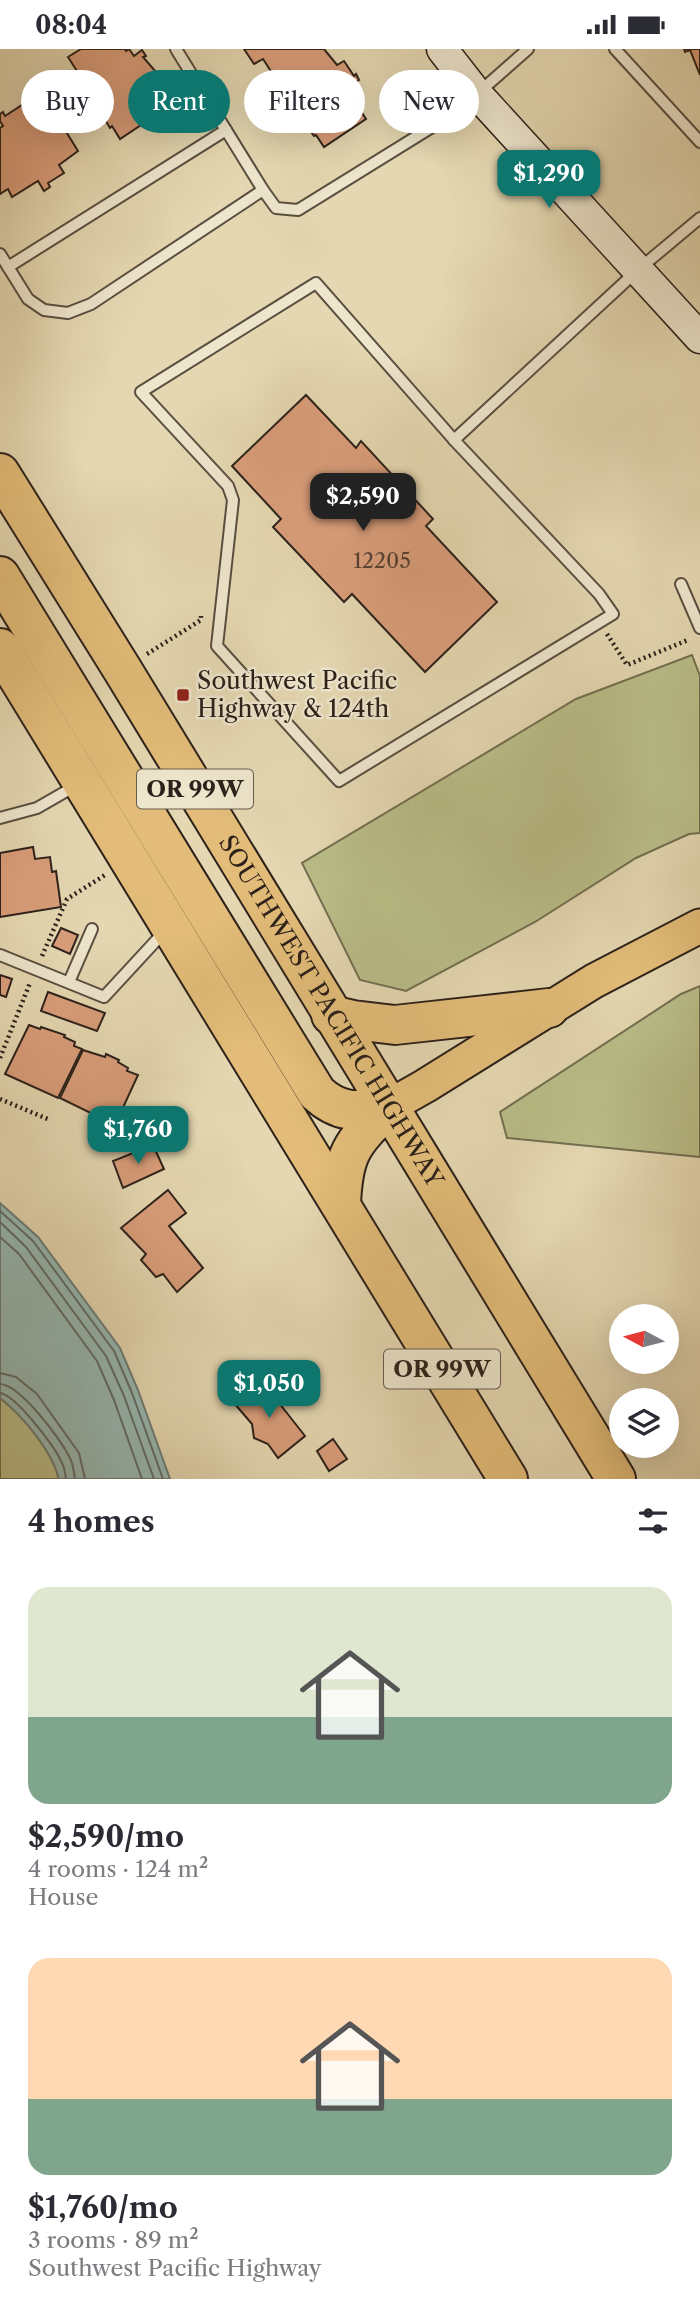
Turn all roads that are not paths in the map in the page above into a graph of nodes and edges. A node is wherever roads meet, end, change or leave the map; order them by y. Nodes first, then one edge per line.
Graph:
1 (176, 49) edge
2 (442, 49) edge
3 (527, 49) edge
4 (615, 49) edge
5 (189, 70) edge
6 (458, 70) edge
7 (479, 92) edge
8 (479, 96) edge
9 (221, 133) edge
10 (228, 133) edge
11 (421, 133) edge
12 (700, 142) edge
13 (263, 190) junction
14 (700, 218) edge
15 (0, 254) edge
16 (8, 267) junction
17 (639, 269) junction
18 (700, 338) edge
19 (454, 440) junction
20 (0, 473) edge
21 (0, 576) edge
22 (681, 584) dead end
23 (700, 628) edge
24 (0, 648) edge
25 (81, 782) junction
26 (0, 818) edge
27 (170, 926) junction
28 (700, 926) edge
29 (92, 929) dead end
30 (0, 955) edge
31 (69, 982) junction
32 (549, 1008) junction
33 (331, 1015) junction
34 (388, 1107) junction
35 (341, 1205) junction
36 (508, 1479) edge
37 (616, 1479) edge

1 - 5 lane
2 - 6 main road
3 - 7 lane
4 - 12 lane
8 - 17 main road
9 - 16 lane
10 - 13 lane
11 - 13 lane
13 - 16 lane
14 - 17 lane
15 - 16 lane
17 - 18 main road
17 - 19 lane
19 - 19 lane
20 - 33 highway, SOUTHWEST PACIFIC HIGHWAY / OR 99W
21 - 34 highway
22 - 23 lane
24 - 25 highway, OR 99W
25 - 26 lane
25 - 27 highway, OR 99W
27 - 31 lane
27 - 35 highway, OR 99W
28 - 32 main road
29 - 31 lane
30 - 31 lane
32 - 33 highway
32 - 34 main road
33 - 34 highway, SOUTHWEST PACIFIC HIGHWAY / OR 99W
34 - 35 highway
34 - 37 highway, SOUTHWEST PACIFIC HIGHWAY / OR 99W
35 - 36 highway, OR 99W

